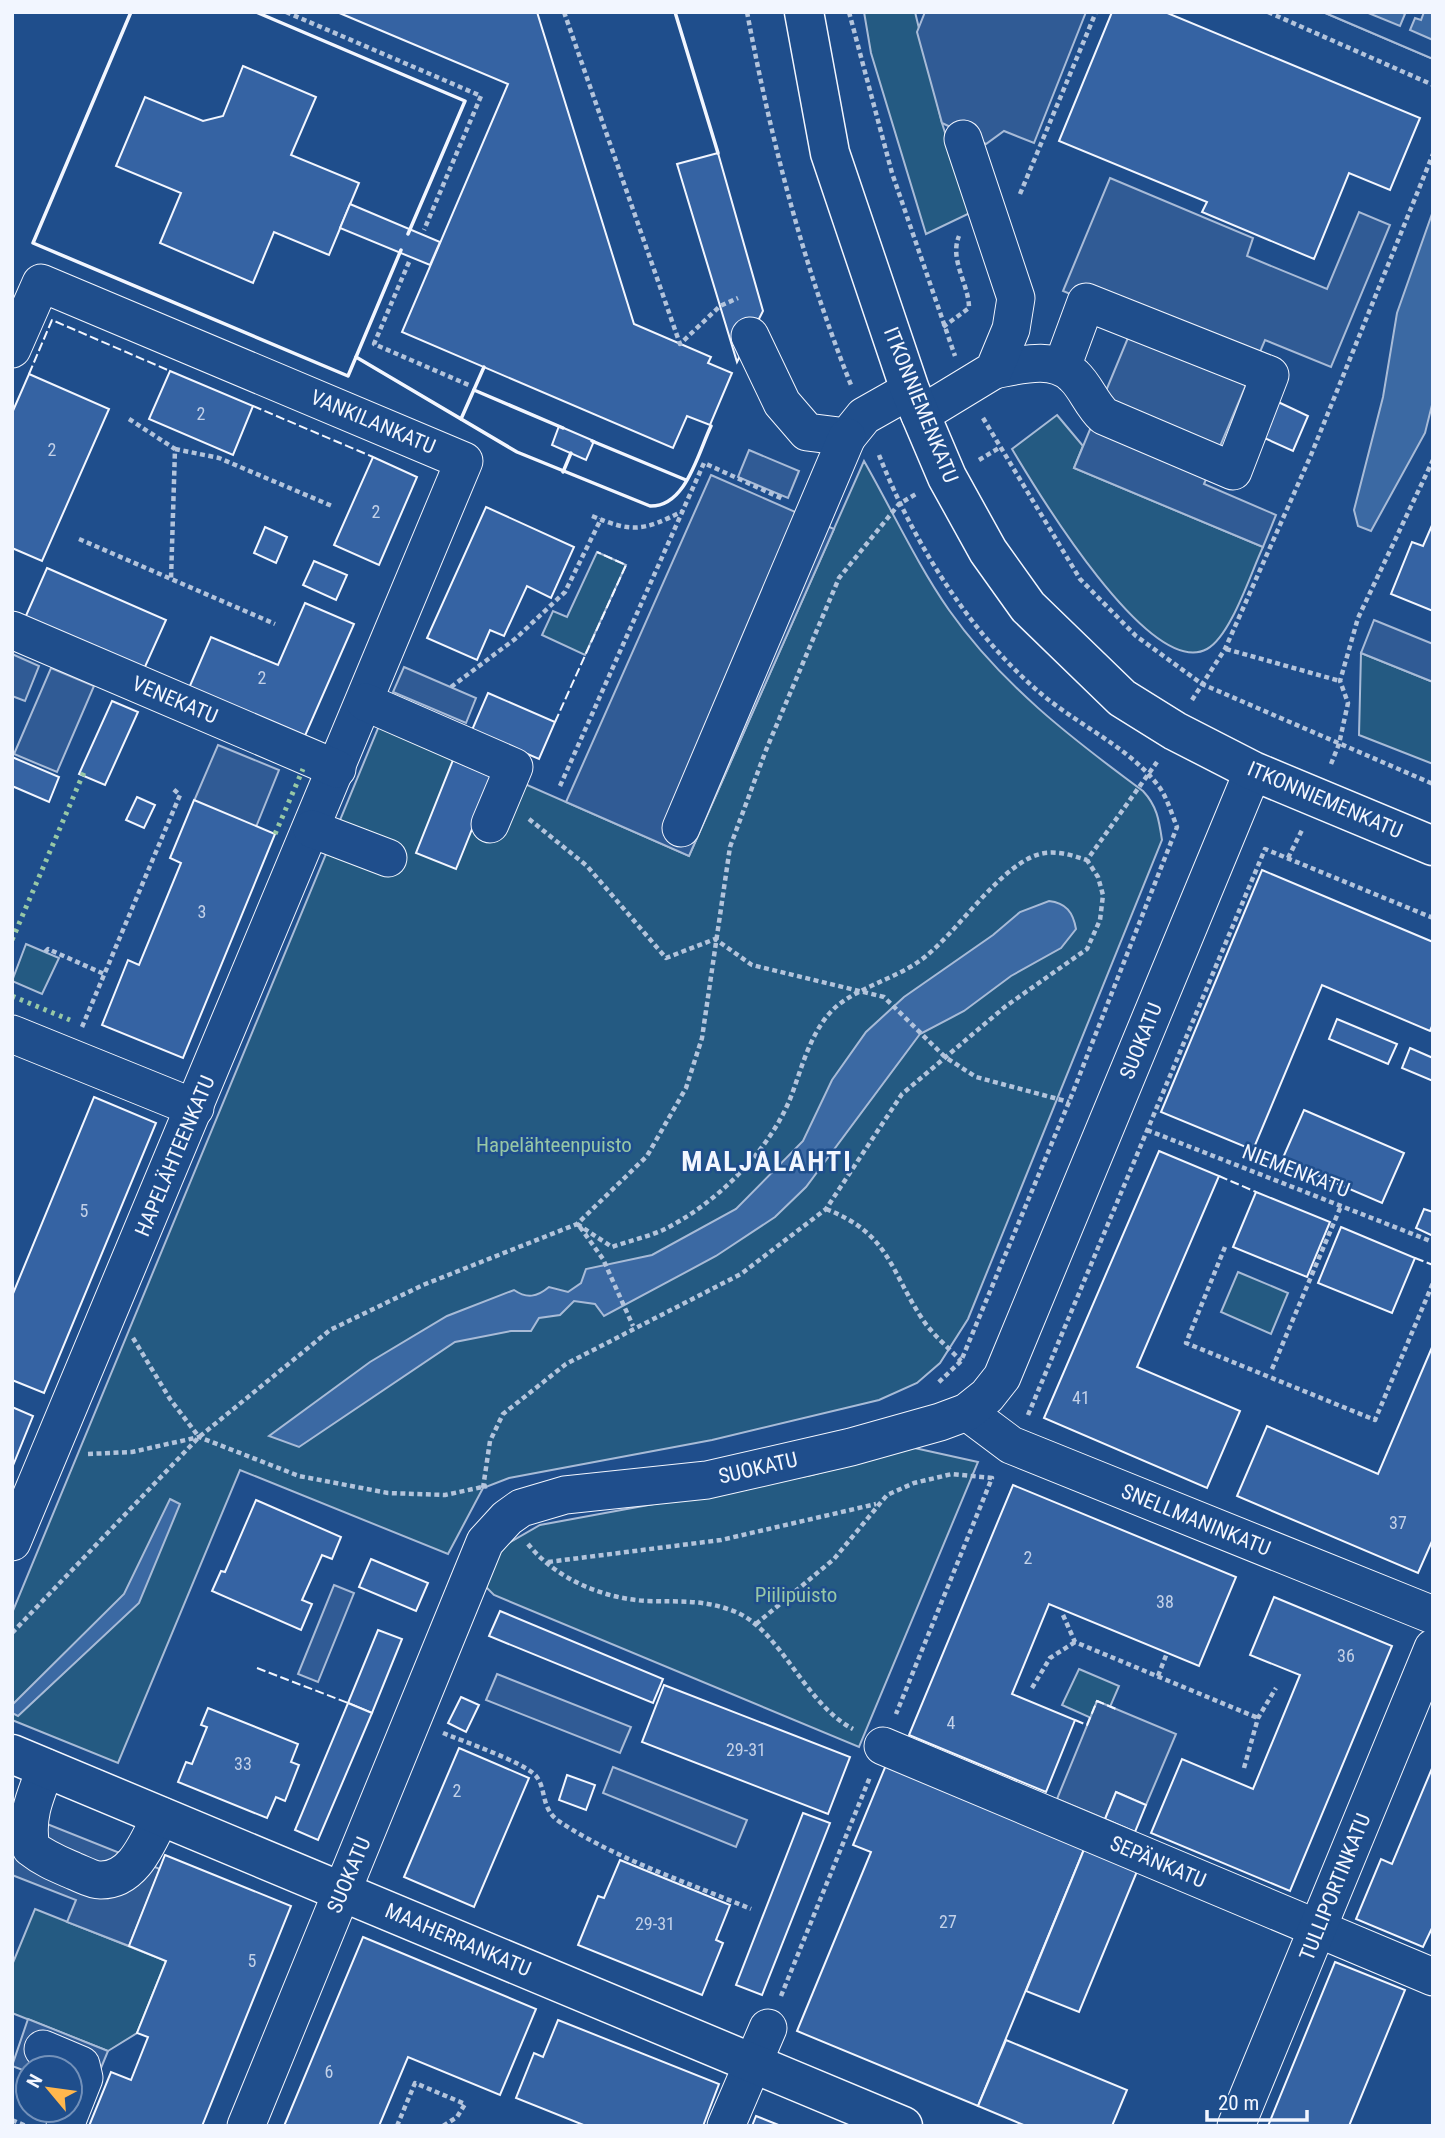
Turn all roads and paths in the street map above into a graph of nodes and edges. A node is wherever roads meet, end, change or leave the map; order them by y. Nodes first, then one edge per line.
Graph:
1 (286, 12) edge
2 (564, 12) edge
3 (804, 12) edge
4 (849, 12) edge
5 (1096, 12) edge
6 (1268, 12) edge
7 (1433, 85) edge
8 (963, 139) dead end
9 (1433, 154) edge
10 (987, 219) junction
11 (424, 230) dead end
12 (409, 262) dead end
13 (738, 298) dead end
14 (943, 327) junction
15 (750, 336) dead end
16 (12, 349) edge
17 (1062, 367) junction
18 (981, 379) junction
19 (471, 386) dead end
20 (915, 402) junction
21 (129, 419) dead end
22 (847, 437) junction
23 (175, 449) junction
24 (1433, 460) edge
25 (899, 504) dead end
26 (332, 506) dead end
27 (682, 511) junction
28 (814, 513) junction
29 (592, 516) dead end
30 (600, 519) junction
31 (79, 539) dead end
32 (171, 579) junction
33 (275, 624) dead end
34 (12, 630) edge
35 (1225, 649) junction
36 (1340, 681) junction
37 (1202, 684) junction
38 (451, 687) dead end
39 (365, 702) junction
40 (1339, 744) junction
41 (337, 769) junction
42 (1253, 771) junction
43 (1149, 776) dead end
44 (1433, 784) edge
45 (560, 786) dead end
46 (172, 788) dead end
47 (495, 813) joint
48 (1177, 827) dead end
49 (681, 828) dead end
50 (312, 829) junction
51 (1433, 846) edge
52 (388, 859) dead end
53 (1087, 860) junction
54 (1433, 918) edge
55 (715, 939) junction
56 (45, 952) dead end
57 (104, 974) junction
58 (865, 991) junction
59 (80, 1031) dead end
60 (12, 1034) edge
61 (945, 1057) junction
62 (1069, 1102) junction
63 (195, 1108) junction
64 (1147, 1130) junction
65 (1341, 1206) junction
66 (826, 1209) junction
67 (577, 1224) junction
68 (1433, 1242) edge
69 (1225, 1247) dead end
70 (1433, 1283) edge
71 (633, 1326) junction
72 (130, 1333) dead end
73 (1272, 1369) dead end
74 (967, 1412) junction
75 (1028, 1415) dead end
76 (199, 1437) junction
77 (84, 1454) dead end
78 (992, 1478) dead end
79 (445, 1495) dead end
80 (877, 1504) junction
81 (507, 1518) junction
82 (12, 1542) edge
83 (547, 1563) junction
84 (1063, 1615) dead end
85 (1433, 1615) edge
86 (756, 1624) junction
87 (12, 1633) edge
88 (1075, 1642) junction
89 (1433, 1648) edge
90 (1167, 1653) dead end
91 (1158, 1676) junction
92 (1032, 1688) dead end
93 (1276, 1688) dead end
94 (1258, 1718) junction
95 (438, 1731) dead end
96 (883, 1746) joint
97 (29, 1761) edge
98 (1244, 1768) dead end
99 (161, 1816) junction
100 (342, 1892) junction
101 (751, 1909) dead end
102 (1317, 1929) junction
103 (1433, 1977) edge
104 (768, 2028) dead end
105 (43, 2049) dead end
106 (752, 2063) junction
107 (12, 2120) edge
108 (26, 2126) edge
109 (65, 2126) edge
110 (246, 2126) edge
111 (397, 2126) edge
112 (443, 2126) edge
113 (726, 2126) edge
114 (903, 2126) edge
115 (1236, 2126) edge

1 - 11 path
2 - 13 path
3 - 20 main road, ITKONNIEMENKATU
4 - 14 path
5 - 10 path
6 - 7 path
8 - 10 street
9 - 35 path
10 - 14 path
10 - 18 street
12 - 19 path
14 - 18 path
15 - 22 street
16 - 39 street, VANKILANKATU
17 - 17 street
17 - 18 street
18 - 20 street
18 - 37 path
20 - 22 street
20 - 42 main road, ITKONNIEMENKATU
21 - 23 path
22 - 28 street
23 - 26 path
23 - 32 path
24 - 36 path
25 - 55 path
27 - 28 path
27 - 30 path
27 - 45 path
28 - 49 street
29 - 30 path
30 - 38 path
31 - 32 path
32 - 33 path
34 - 41 street, VENEKATU
35 - 36 path
35 - 37 path
36 - 40 path
37 - 40 path
39 - 41 street, VANKILANKATU
39 - 47 street
40 - 44 path
41 - 50 street, HAPELÄHTEENKATU
42 - 51 main road, ITKONNIEMENKATU
42 - 74 street, SUOKATU
43 - 53 path
46 - 57 path
47 - 55 path
48 - 62 path
50 - 52 street
50 - 63 street, HAPELÄHTEENKATU
53 - 58 path
53 - 61 path
54 - 64 path
55 - 58 path
55 - 67 path
56 - 57 path
57 - 59 path
58 - 61 path
58 - 67 path
60 - 63 street
61 - 62 path
61 - 66 path
62 - 66 path
63 - 82 street, HAPELÄHTEENKATU
64 - 65 path, NIEMENKATU
64 - 75 path
65 - 68 path, NIEMENKATU
65 - 73 path
66 - 71 path
67 - 71 path
67 - 76 path
69 - 70 path
71 - 81 path
72 - 76 path
74 - 81 street, SUOKATU
74 - 85 street, SNELLMANINKATU
76 - 77 path
76 - 79 path
76 - 87 path
78 - 80 path
80 - 83 path
80 - 86 path
81 - 83 path
81 - 100 street, SUOKATU
83 - 86 path
84 - 88 path
86 - 96 path
88 - 91 path
88 - 92 path
89 - 102 street, TULLIPORTINKATU
90 - 91 path
91 - 94 path
93 - 94 path
94 - 98 path
95 - 101 path
96 - 102 street, SEPÄNKATU
97 - 99 main road, MAAHERRANKATU
97 - 99 street
99 - 100 main road, MAAHERRANKATU
100 - 106 main road, MAAHERRANKATU
100 - 110 street, SUOKATU
102 - 103 street, SEPÄNKATU
102 - 115 street, TULLIPORTINKATU
104 - 106 street
105 - 109 street
106 - 113 street
106 - 114 main road, MAAHERRANKATU
107 - 108 path
111 - 112 path

